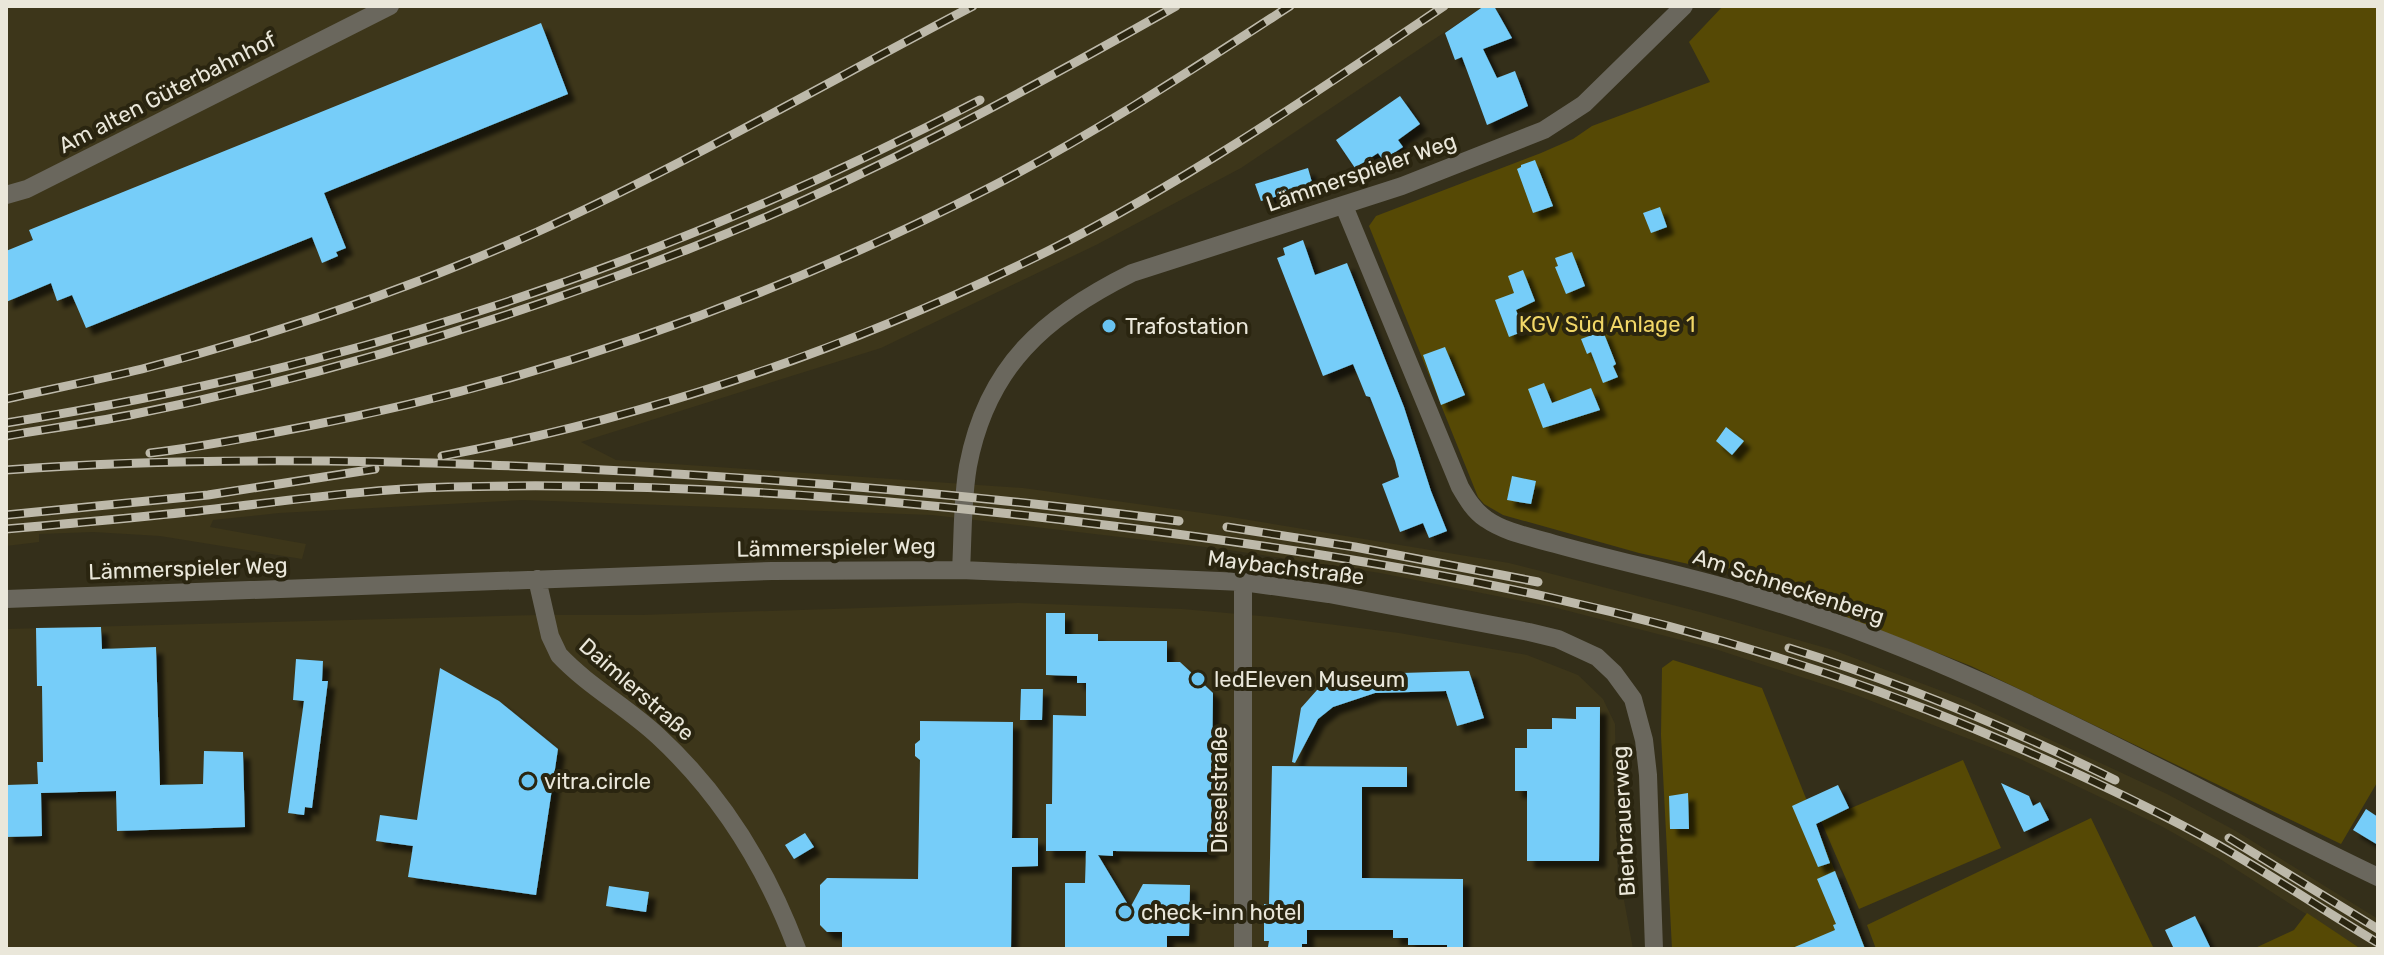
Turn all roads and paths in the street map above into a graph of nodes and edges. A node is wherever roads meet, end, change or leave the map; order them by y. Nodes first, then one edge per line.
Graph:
1 (390, 6) edge
2 (1684, 6) edge
3 (6, 195) edge
4 (1344, 206) junction
5 (961, 570) junction
6 (537, 579) junction
7 (1243, 582) junction
8 (6, 599) edge
9 (1597, 657) joint
10 (2378, 877) edge
11 (797, 949) edge
12 (1243, 949) edge
13 (1654, 949) edge

1 - 3 street, Am alten Güterbahnhof
2 - 4 street, Lämmerspieler Weg
4 - 5 street, Lämmerspieler Weg
4 - 10 street, Am Schneckenberg
5 - 6 street, Lämmerspieler Weg
5 - 7 street, Maybachstraße
6 - 8 street, Lämmerspieler Weg
6 - 11 street, Daimlerstraße
7 - 9 street, Maybachstraße
7 - 12 street, Dieselstraße
9 - 13 street, Bierbrauerweg

